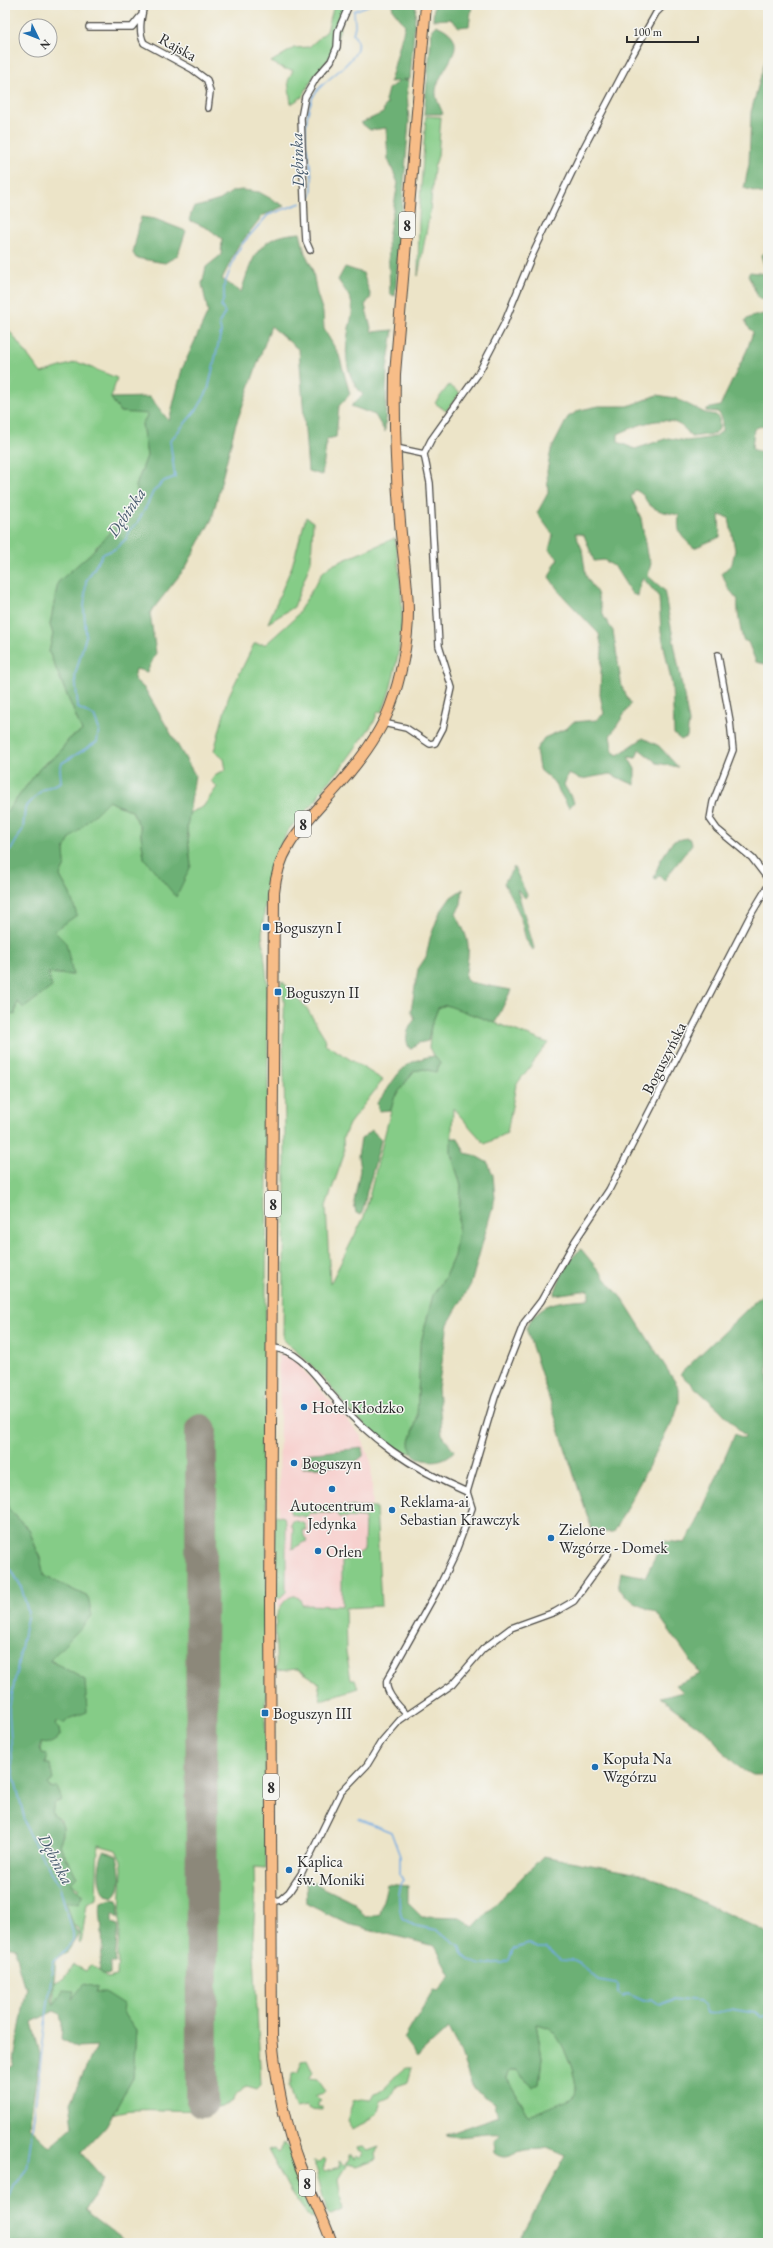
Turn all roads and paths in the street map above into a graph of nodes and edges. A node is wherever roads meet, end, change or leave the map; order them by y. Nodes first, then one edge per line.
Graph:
1 (144, 5) edge
2 (349, 5) edge
3 (426, 5) edge
4 (664, 5) edge
5 (142, 14) junction
6 (90, 27) dead end
7 (208, 108) dead end
8 (310, 250) dead end
9 (396, 448) junction
10 (424, 454) junction
11 (718, 655) dead end
12 (383, 723) junction
13 (768, 879) edge
14 (768, 886) edge
15 (271, 1348) junction
16 (468, 1492) junction
17 (608, 1554) dead end
18 (406, 1714) junction
19 (271, 1902) junction
20 (332, 2243) edge

1 - 5 street, Rajska
2 - 8 street
3 - 9 highway, 8
4 - 10 street
5 - 6 street
5 - 7 street, Rajska
9 - 10 street
9 - 12 highway, 8
10 - 12 street
11 - 13 street
12 - 15 highway, 8
14 - 16 street, Boguszyńska
15 - 16 street
15 - 19 highway, 8
16 - 18 street
17 - 18 street
18 - 19 street
19 - 20 highway, 8

